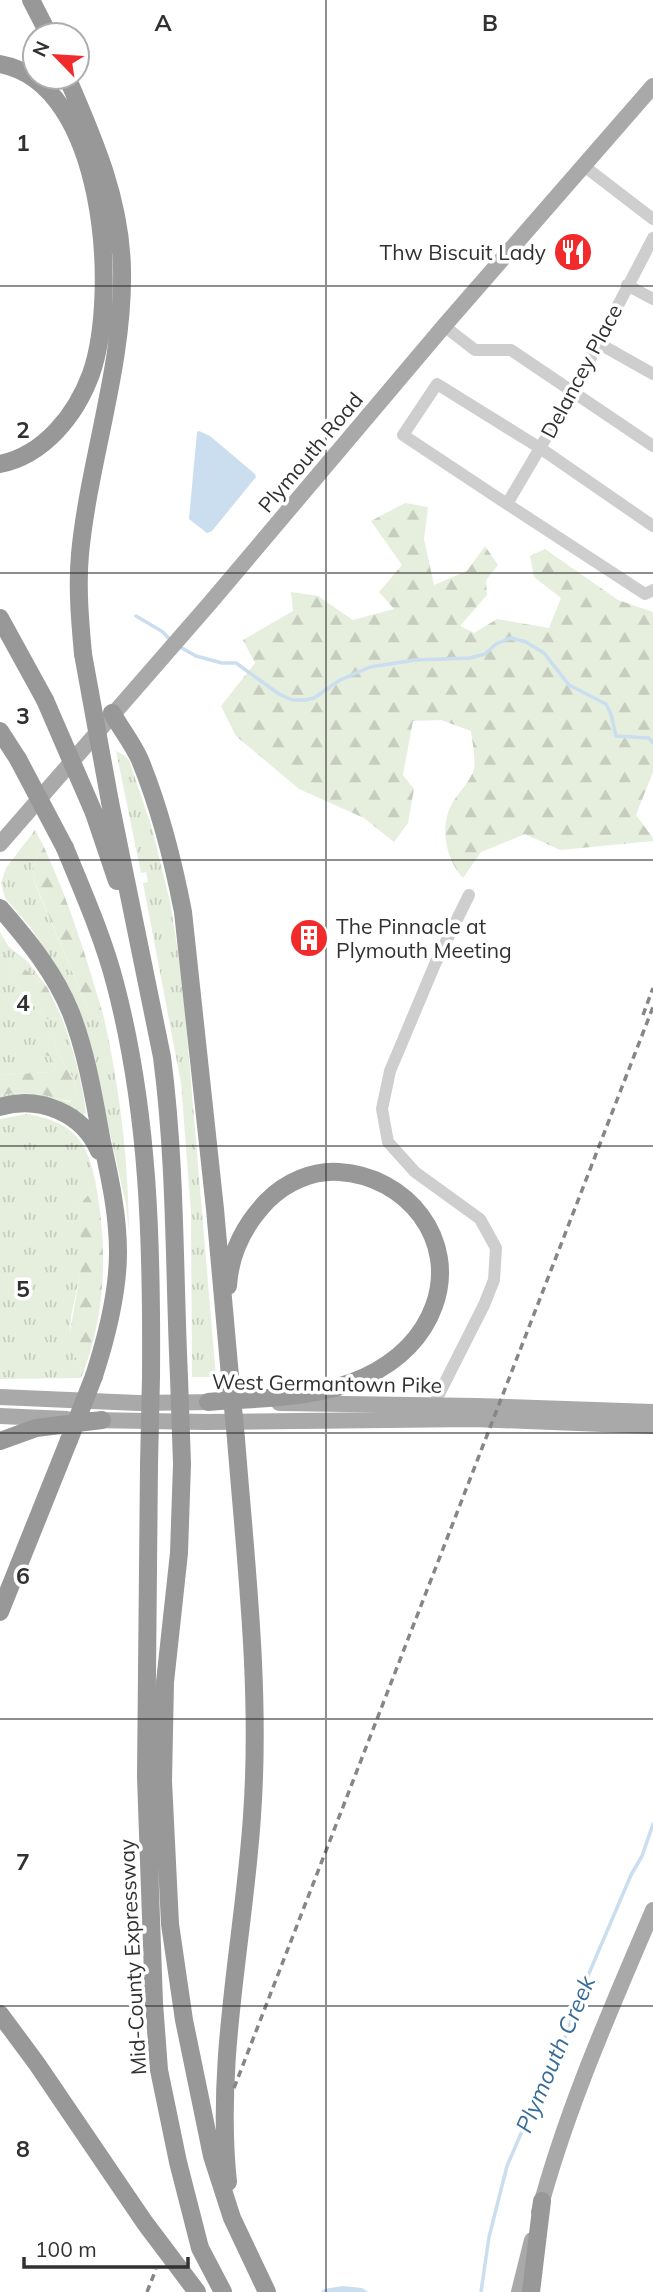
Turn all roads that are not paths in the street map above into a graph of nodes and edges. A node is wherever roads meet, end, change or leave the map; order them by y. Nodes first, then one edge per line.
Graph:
1 (31, 0) edge
2 (42, 21) edge
3 (0, 64) edge
4 (653, 86) edge
5 (73, 91) edge
6 (584, 166) junction
7 (653, 219) edge
8 (653, 238) edge
9 (627, 285) junction
10 (653, 299) edge
11 (444, 326) junction
12 (598, 343) junction
13 (653, 374) edge
14 (573, 392) junction
15 (653, 446) edge
16 (540, 448) junction
17 (0, 464) edge
18 (507, 504) junction
19 (653, 526) edge
20 (653, 590) edge
21 (0, 618) edge
22 (112, 713) junction
23 (0, 731) edge
24 (0, 844) edge
25 (469, 895) dead end
26 (0, 908) edge
27 (142, 954) junction
28 (0, 1107) edge
29 (112, 1189) junction
30 (226, 1328) junction
31 (0, 1397) edge
32 (208, 1402) junction
33 (433, 1406) junction
34 (653, 1412) edge
35 (0, 1416) edge
36 (102, 1420) junction
37 (653, 1426) edge
38 (0, 1441) edge
39 (0, 1612) edge
40 (155, 1779) junction
41 (653, 1910) edge
42 (3, 2017) edge
43 (542, 2201) junction
44 (232, 2218) junction
45 (197, 2292) edge
46 (223, 2292) edge
47 (267, 2292) edge
48 (519, 2292) edge
49 (531, 2292) edge

1 - 2 highway
3 - 17 highway
4 - 6 main road, Plymouth Road
5 - 27 highway, bridge
6 - 7 street
6 - 11 main road, Plymouth Road
8 - 9 street, Delancey Place
9 - 10 street
9 - 12 street, Delancey Place
11 - 14 street
11 - 22 main road, Plymouth Road
12 - 13 street
12 - 14 street, Delancey Place
14 - 15 street
14 - 16 street, Delancey Place
16 - 18 street, Delancey Place
16 - 18 street
16 - 19 street
18 - 20 street
21 - 27 highway, bridge
22 - 24 main road, Plymouth Road
22 - 30 highway
23 - 40 highway, bridge
25 - 33 street
26 - 29 highway
27 - 40 highway, bridge
28 - 29 highway
29 - 39 highway, bridge
30 - 32 highway
30 - 44 highway, bridge
31 - 32 main road, West Germantown Pike
32 - 33 main road, West Germantown Pike
33 - 34 main road, West Germantown Pike
35 - 36 main road, West Germantown Pike
36 - 37 main road, West Germantown Pike
36 - 38 highway
40 - 44 highway, Mid-County Expressway
40 - 46 highway, Mid-County Expressway
41 - 43 main road
42 - 45 highway
43 - 48 main road
43 - 49 highway
44 - 47 highway, Mid-County Expressway

